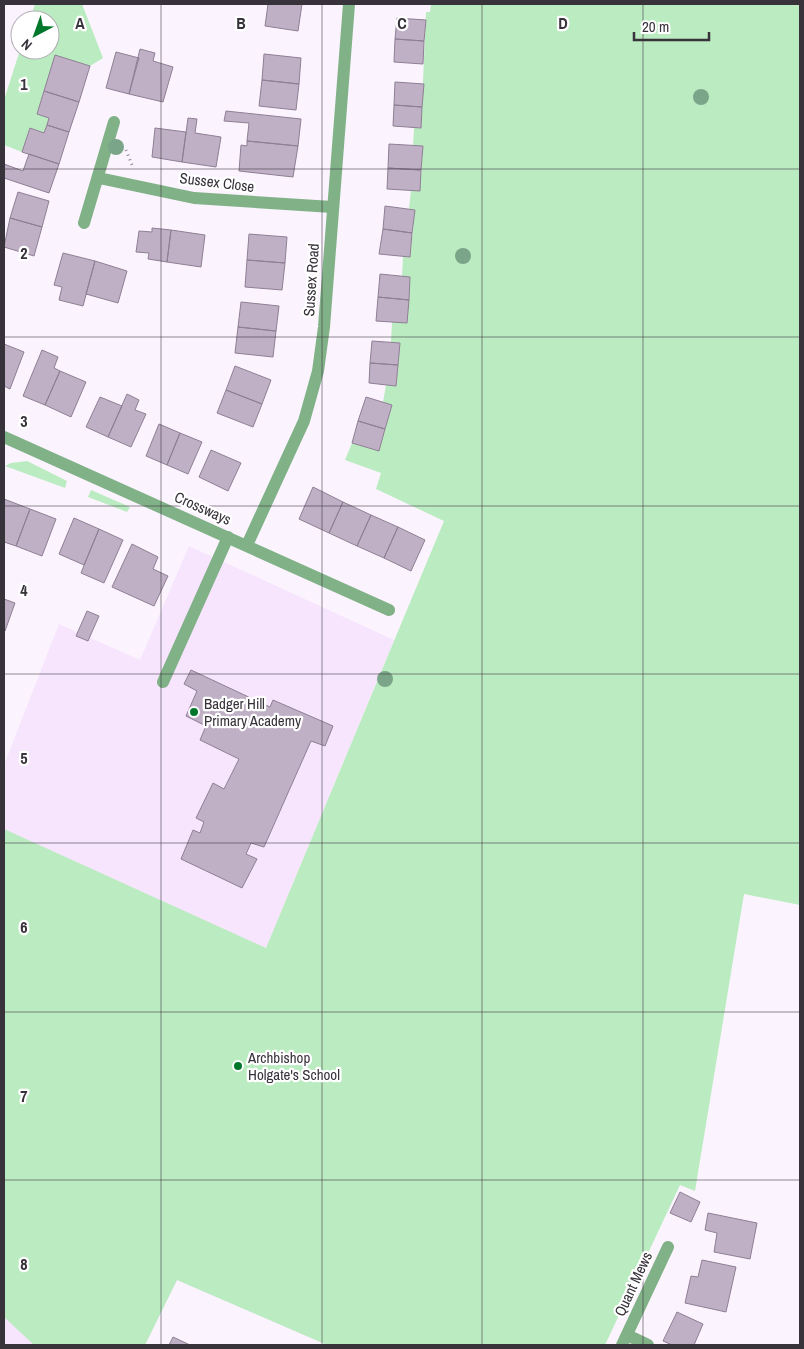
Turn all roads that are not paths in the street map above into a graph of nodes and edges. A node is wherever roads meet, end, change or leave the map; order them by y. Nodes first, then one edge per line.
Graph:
1 (349, 4) edge
2 (114, 122) road end
3 (99, 178) junction
4 (332, 208) junction
5 (84, 223) dead end
6 (4, 437) edge
7 (228, 537) junction
8 (246, 545) junction
9 (389, 610) dead end
10 (163, 682) dead end
11 (668, 1247) dead end
12 (625, 1340) edge
13 (648, 1345) edge

1 - 4 street, Sussex Road
2 - 3 street
3 - 4 street, Sussex Close
3 - 5 street
4 - 8 street, Sussex Road
6 - 7 street, Crossways
7 - 8 street, Crossways
7 - 10 street
8 - 9 street, Crossways
11 - 12 street, Quant Mews
12 - 13 street, Quant Mews

